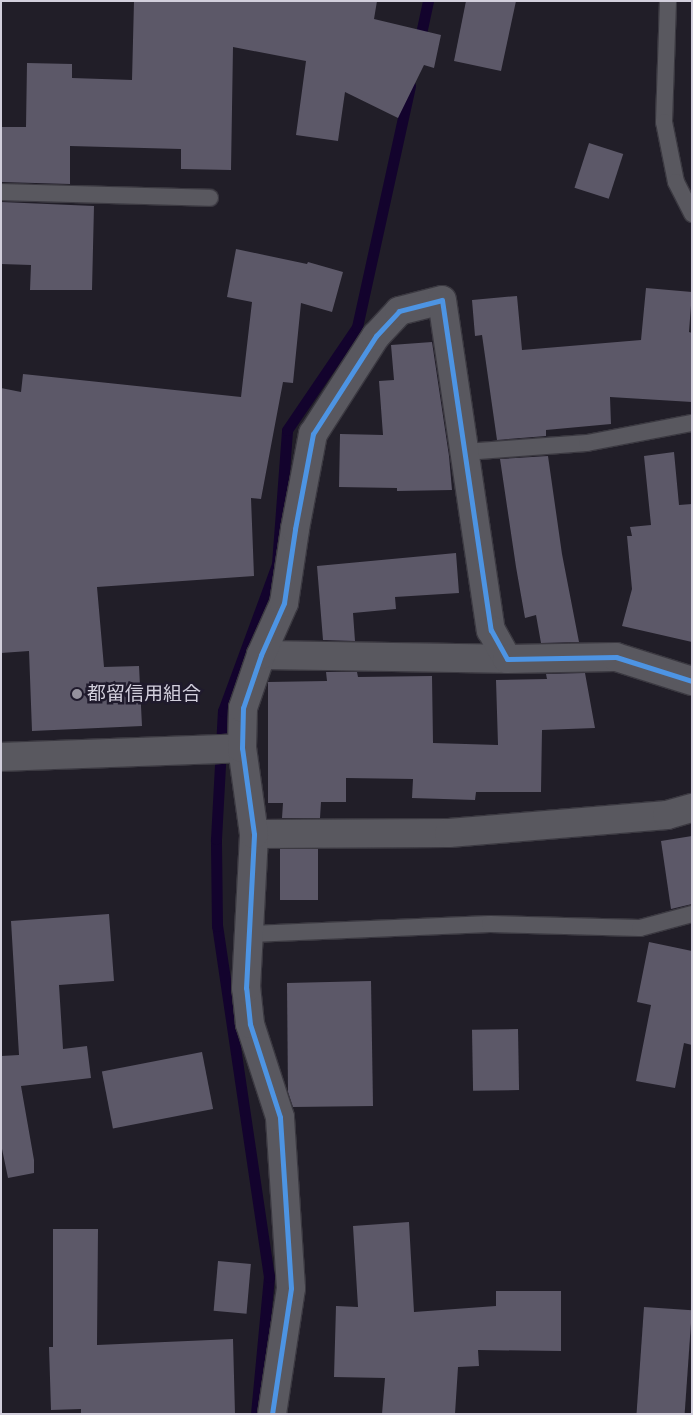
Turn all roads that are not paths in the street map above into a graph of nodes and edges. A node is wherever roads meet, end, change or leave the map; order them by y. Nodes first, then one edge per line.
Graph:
1 (668, 1) edge
2 (1, 192) edge
3 (210, 198) dead end
4 (692, 214) edge
5 (692, 423) edge
6 (465, 452) junction
7 (261, 655) junction
8 (507, 659) junction
9 (692, 681) edge
10 (242, 748) junction
11 (1, 757) edge
12 (692, 808) edge
13 (254, 834) junction
14 (692, 914) edge
15 (251, 934) junction
16 (272, 1414) edge

1 - 4 lane
2 - 3 lane
5 - 6 lane
6 - 7 street
6 - 8 street
7 - 8 street
7 - 10 street
8 - 9 street
10 - 11 street
10 - 13 street
12 - 13 street
13 - 15 street
14 - 15 lane
15 - 16 street

